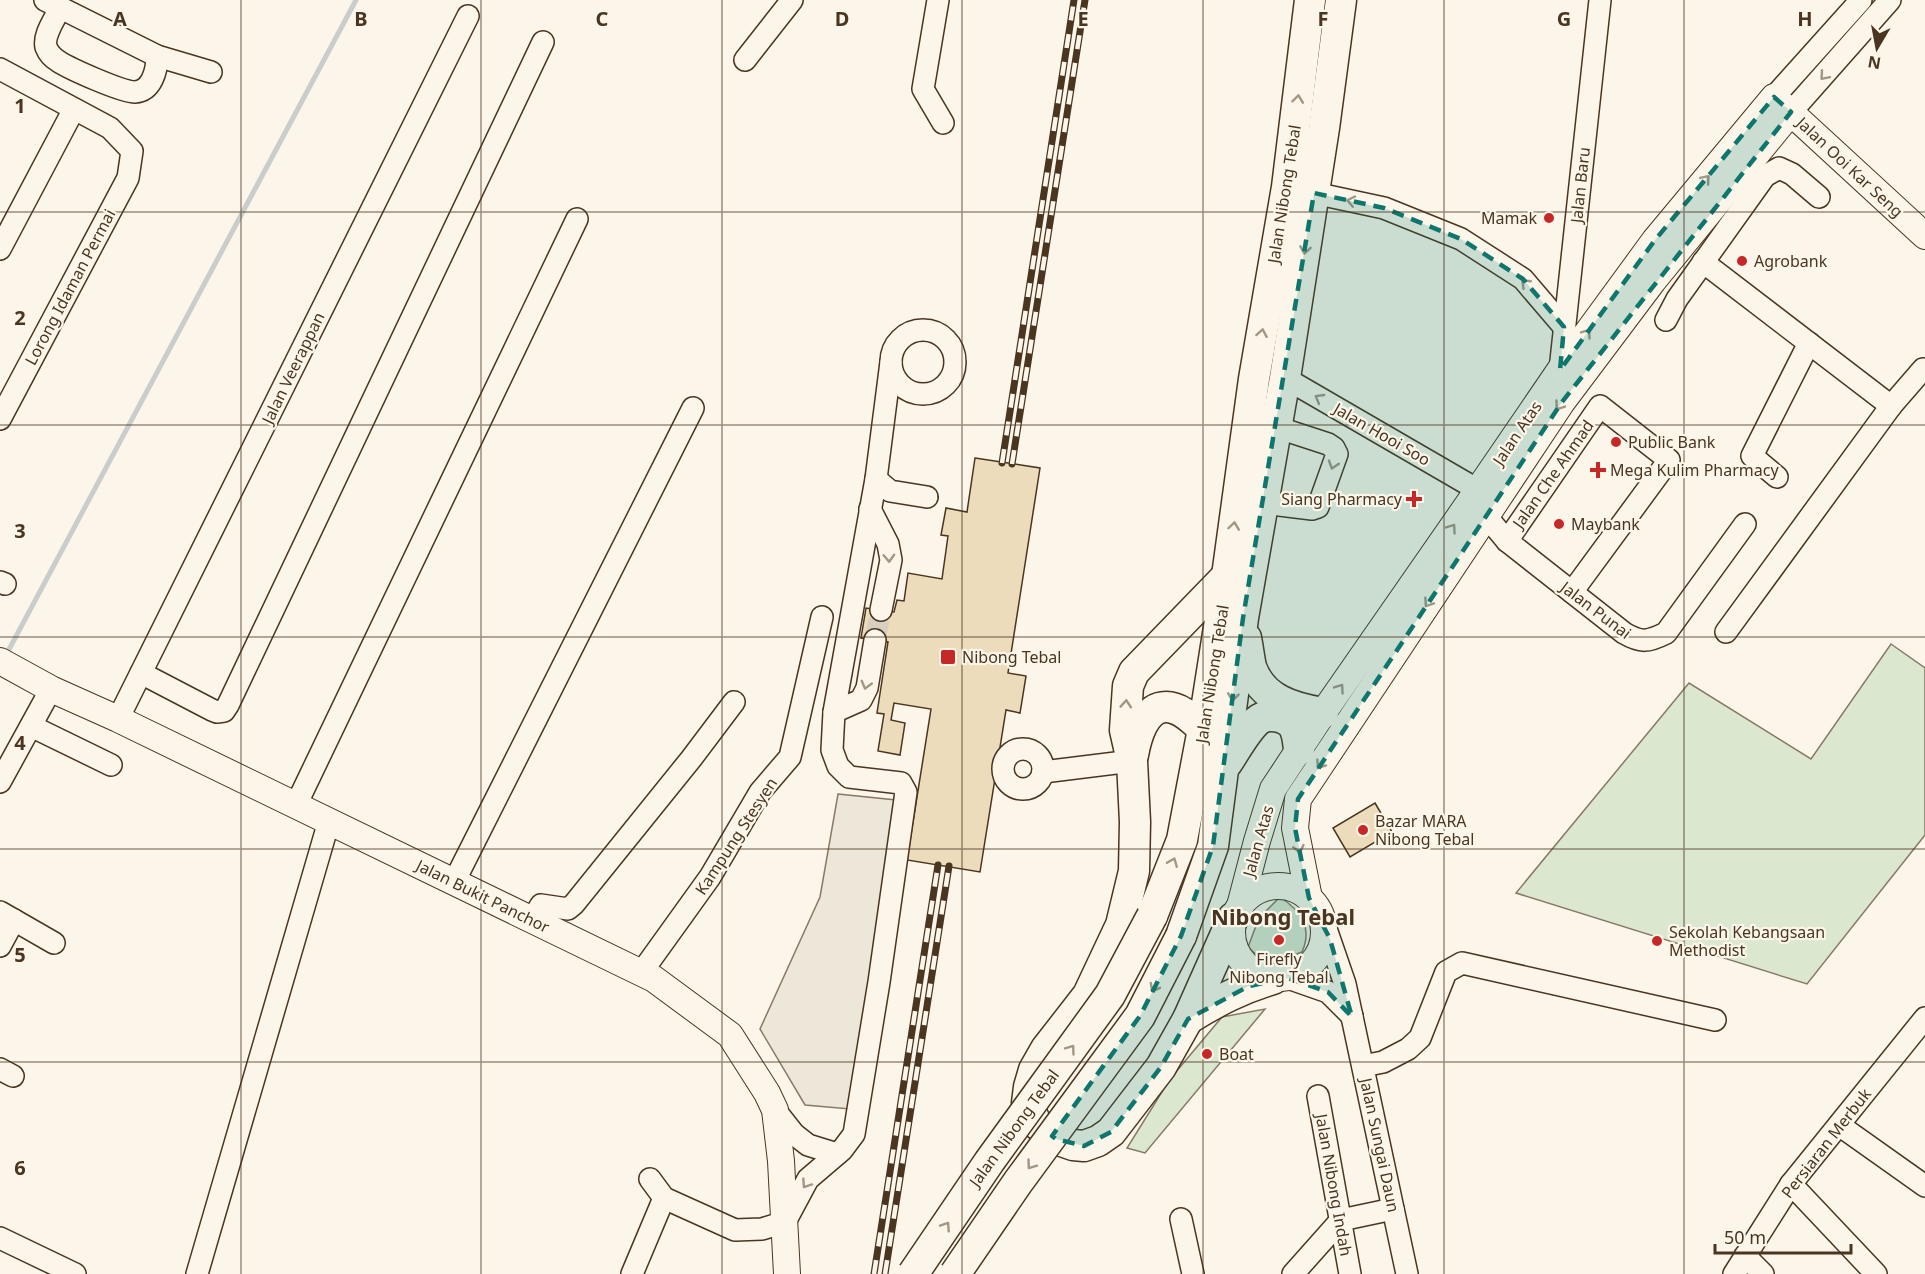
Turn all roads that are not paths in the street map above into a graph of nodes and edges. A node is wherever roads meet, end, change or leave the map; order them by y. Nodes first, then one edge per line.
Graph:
1 (792, 0) edge
2 (938, 0) edge
3 (1310, 0) edge
4 (1341, 0) edge
5 (1600, 0) edge
6 (1861, 0) edge
7 (1890, 0) edge
8 (52, 4) edge
9 (468, 16) dead end
10 (543, 42) dead end
11 (157, 56) junction
12 (745, 60) dead end
13 (211, 72) dead end
14 (2, 75) edge
15 (1783, 105) junction
16 (74, 109) junction
17 (942, 123) dead end
18 (1314, 193) junction
19 (1819, 197) dead end
20 (577, 219) dead end
21 (1925, 236) edge
22 (0, 249) edge
23 (1703, 262) junction
24 (1653, 281) junction
25 (1677, 299) junction
26 (1666, 320) dead end
27 (1564, 327) junction
28 (1809, 344) junction
29 (891, 362) junction
30 (1923, 369) dead end
31 (1560, 370) junction
32 (1285, 378) junction
33 (915, 393) junction
34 (1891, 406) junction
35 (693, 408) dead end
36 (0, 419) edge
37 (1276, 427) junction
38 (880, 438) junction
39 (1777, 477) dead end
40 (876, 479) junction
41 (1478, 490) junction
42 (927, 497) dead end
43 (1263, 503) junction
44 (870, 509) junction
45 (1486, 516) junction
46 (1745, 524) dead end
47 (1507, 541) junction
48 (1227, 576) junction
49 (1572, 592) junction
50 (881, 610) tunnel mouth
51 (822, 618) dead end
52 (1243, 618) junction
53 (1726, 632) dead end
54 (874, 640) tunnel mouth
55 (9, 666) edge
56 (141, 673) junction
57 (51, 689) junction
58 (734, 702) dead end
59 (834, 712) junction
60 (1323, 713) junction
61 (118, 719) junction
62 (31, 726) junction
63 (1203, 729) junction
64 (1299, 750) junction
65 (1132, 761) junction
66 (111, 765) dead end
67 (1224, 766) junction
68 (1043, 772) dead end
69 (0, 782) edge
70 (296, 805) junction
71 (329, 821) junction
72 (453, 882) junction
73 (1309, 898) junction
74 (1236, 912) junction
75 (7, 916) edge
76 (532, 920) junction
77 (1324, 923) junction
78 (54, 943) dead end
79 (0, 946) edge
80 (641, 972) junction
81 (1281, 978) junction
82 (1352, 1017) junction
83 (1925, 1018) edge
84 (1188, 1019) junction
85 (1715, 1020) dead end
86 (1363, 1066) junction
87 (1318, 1096) dead end
88 (775, 1110) junction
89 (1839, 1125) junction
90 (837, 1154) junction
91 (781, 1161) junction
92 (650, 1179) dead end
93 (1791, 1184) junction
94 (1925, 1186) edge
95 (664, 1198) junction
96 (1394, 1209) junction
97 (1181, 1220) dead end
98 (1341, 1220) junction
99 (785, 1222) junction
100 (0, 1238) edge
101 (1745, 1256) junction
102 (75, 1274) edge
103 (197, 1274) edge
104 (632, 1274) edge
105 (787, 1274) edge
106 (913, 1274) edge
107 (955, 1274) edge
108 (1192, 1274) edge
109 (1293, 1274) edge
110 (1350, 1274) edge
111 (1407, 1274) edge
112 (1734, 1274) edge
113 (1763, 1274) edge
114 (1876, 1274) edge

1 - 12 street
2 - 17 street
48 -> 3 highway, Jalan Nibong Tebal
4 - 18 highway, Jalan Nibong Tebal
5 - 27 street, Jalan Baru
6 - 15 street, Jalan Atas
7 -> 15 street, Jalan Atas
8 - 11 street
8 - 11 street
9 - 56 street, Jalan Veerappan
10 - 56 street
11 - 13 street
14 - 16 street
15 - 21 main road, Jalan Ooi Kar Seng
15 - 24 main road, Jalan Atas
31 -> 15 main road, Jalan Atas
16 - 22 street
16 - 36 street, Lorong Idaman Permai
27 -> 18 street
18 -> 32 highway, Jalan Nibong Tebal
19 - 23 street
20 - 70 street
23 - 25 street
23 - 28 street
24 - 25 street
24 -> 45 main road, Jalan Atas
25 - 26 street
27 - 31 street, Jalan Baru
28 - 34 street
28 - 39 street
29 - 33 street
29 - 33 street
29 - 38 street
30 - 34 street
31 - 41 main road, Jalan Atas
32 - 37 highway, Jalan Nibong Tebal
41 -> 32 street, Jalan Hooi Soo
33 - 38 street
34 - 53 street
35 - 72 street
37 - 43 highway, Jalan Nibong Tebal
37 -> 43 street
38 - 40 street
40 - 42 street
40 - 44 street
60 -> 41 main road, Jalan Atas
43 - 52 highway, Jalan Nibong Tebal
44 -> 50 street
44 - 59 street
45 - 47 street, Jalan Punai
45 -> 73 main road, Jalan Atas
46 - 49 street, Jalan Punai
47 - 49 street, Jalan Punai
47 - 49 street, Jalan Che Ahmad
48 - 63 highway, Jalan Nibong Tebal
65 -> 48 highway
51 - 80 street, Kampung Stesyen
52 - 60 highway
52 -> 67 highway, Jalan Nibong Tebal
54 -> 59 street
55 - 57 main road, Jalan Bukit Panchor
56 - 61 street, Jalan Veerappan
57 - 61 main road, Jalan Bukit Panchor
57 - 62 street
58 - 76 street
59 - 90 street
60 - 64 main road, Jalan Atas
61 - 70 main road, Jalan Bukit Panchor
62 - 66 street
62 - 69 street
63 - 65 highway
106 -> 63 highway, Jalan Nibong Tebal, bridge
64 - 67 highway
64 - 74 main road, Jalan Atas
65 - 68 street
65 - 84 highway, Jalan Atas
67 -> 107 highway, Jalan Nibong Tebal, bridge
70 - 71 main road, Jalan Bukit Panchor
71 - 72 main road, Jalan Bukit Panchor
71 - 103 street
72 - 76 main road, Jalan Bukit Panchor
73 - 74 main road
73 - 77 main road
74 - 81 main road
74 - 84 highway, Jalan Atas
75 - 78 street
75 - 79 street
76 - 80 main road, Jalan Bukit Panchor
77 - 81 main road
77 - 82 street, Jalan Sungai Daun
80 - 88 main road, Jalan Bukit Panchor
81 - 82 street
81 - 84 highway, Jalan Atas
82 - 86 street, Jalan Sungai Daun
83 - 89 street, Persiaran Merbuk
85 - 86 street
86 - 96 street, Jalan Sungai Daun
87 - 98 street, Jalan Nibong Indah
88 - 90 street
88 - 91 main road, Jalan Bukit Panchor
89 - 93 street, Persiaran Merbuk
89 - 94 street
90 - 91 street
90 -> 99 street
91 - 99 main road, Jalan Bukit Panchor
92 - 95 street
93 - 101 street, Persiaran Merbuk
93 - 114 street
95 - 99 street
95 - 104 street
96 - 98 street
96 - 111 street, Jalan Sungai Daun
97 - 108 street
98 - 109 street
98 - 110 street, Jalan Nibong Indah
99 - 105 main road, Jalan Bukit Panchor
100 - 102 street
101 - 112 street, Persiaran Merbuk
101 - 113 street

